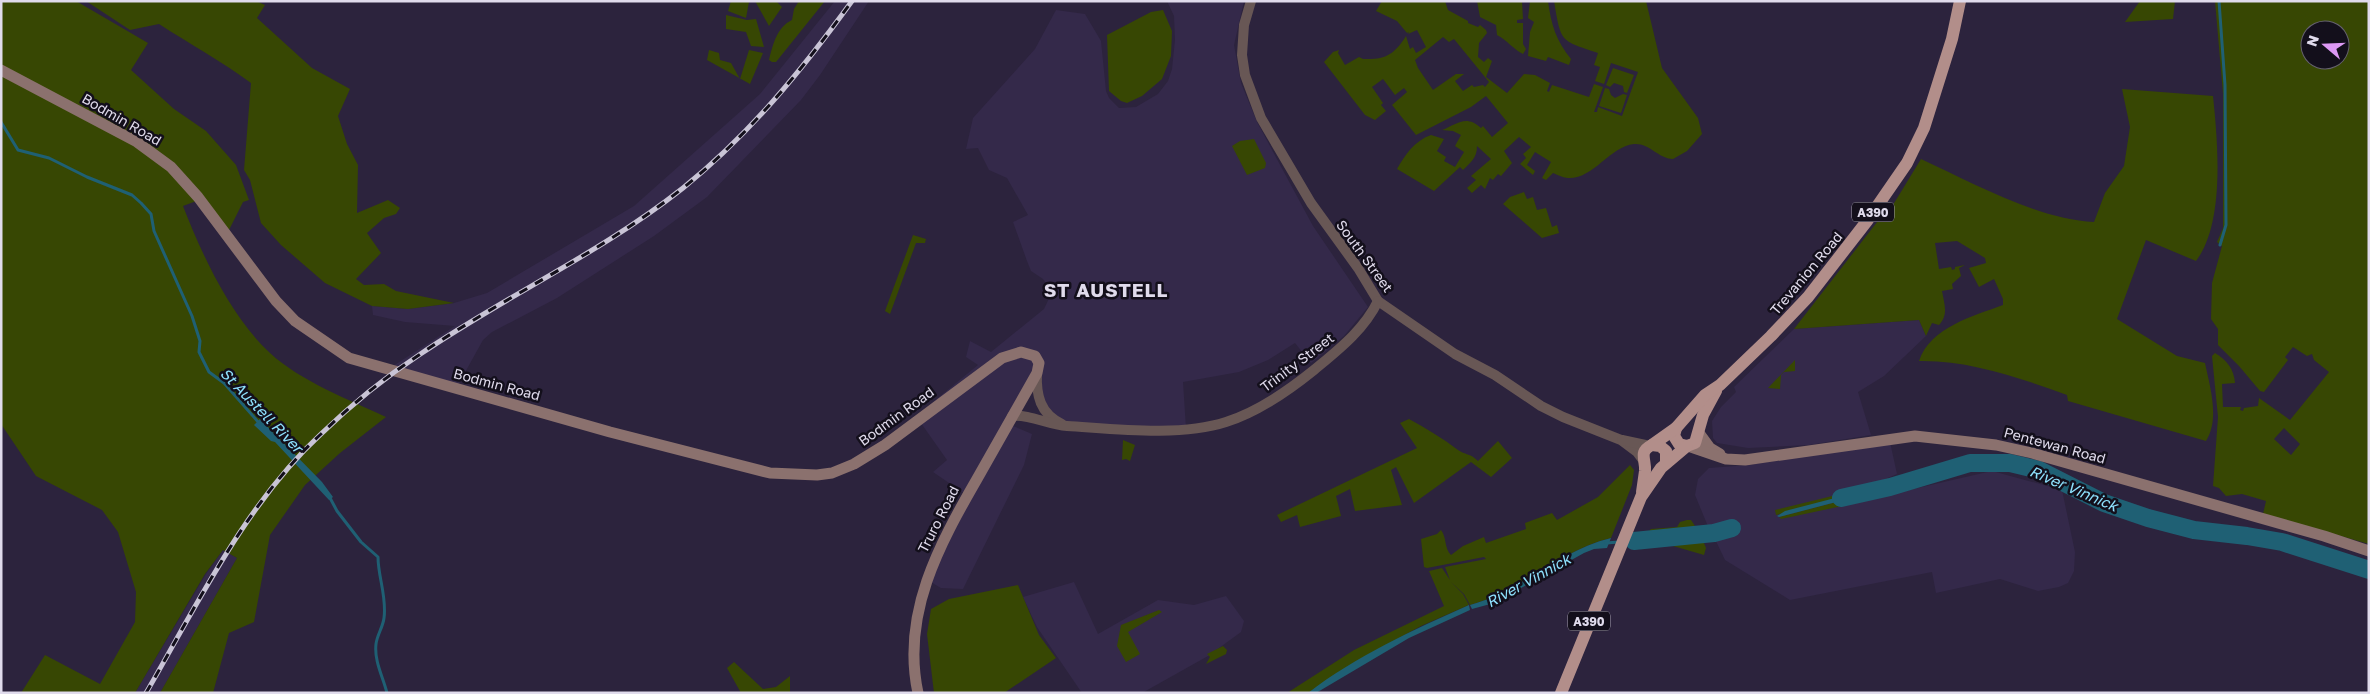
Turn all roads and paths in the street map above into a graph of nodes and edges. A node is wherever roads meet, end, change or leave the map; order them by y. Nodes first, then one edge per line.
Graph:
1 (1251, 1) edge
2 (1960, 1) edge
3 (1, 70) edge
4 (1378, 301) junction
5 (1037, 373) junction
6 (1720, 384) junction
7 (1012, 416) junction
8 (1068, 426) junction
9 (1678, 426) junction
10 (1698, 432) junction
11 (1622, 440) junction
12 (1651, 445) junction
13 (1687, 446) junction
14 (1726, 459) junction
15 (1644, 462) junction
16 (1663, 465) junction
17 (1641, 497) junction
18 (2369, 551) edge
19 (1561, 692) edge
20 (918, 693) edge

1 - 4 street, South Street
2 - 6 highway, Trevanion Road / A390
3 - 5 main road, Bodmin Road
4 - 8 street, Trinity Street
4 - 11 street, South Street
5 - 7 main road, Truro Road
5 - 8 street
6 - 9 highway, A390
6 - 10 highway, A390
7 - 8 street, Trinity Street
7 - 20 main road, Truro Road
9 - 10 highway
9 - 12 highway, A390
9 - 13 highway
10 - 13 highway
10 - 14 main road
11 - 12 street, South Street
11 - 15 street, South Street
12 - 15 highway
12 - 16 highway
13 - 14 main road, Pentewan Road
13 - 16 highway, A390
14 - 18 main road, Pentewan Road
15 - 16 highway
15 - 17 highway, A390
16 - 17 highway, A390
17 - 19 highway, A390

